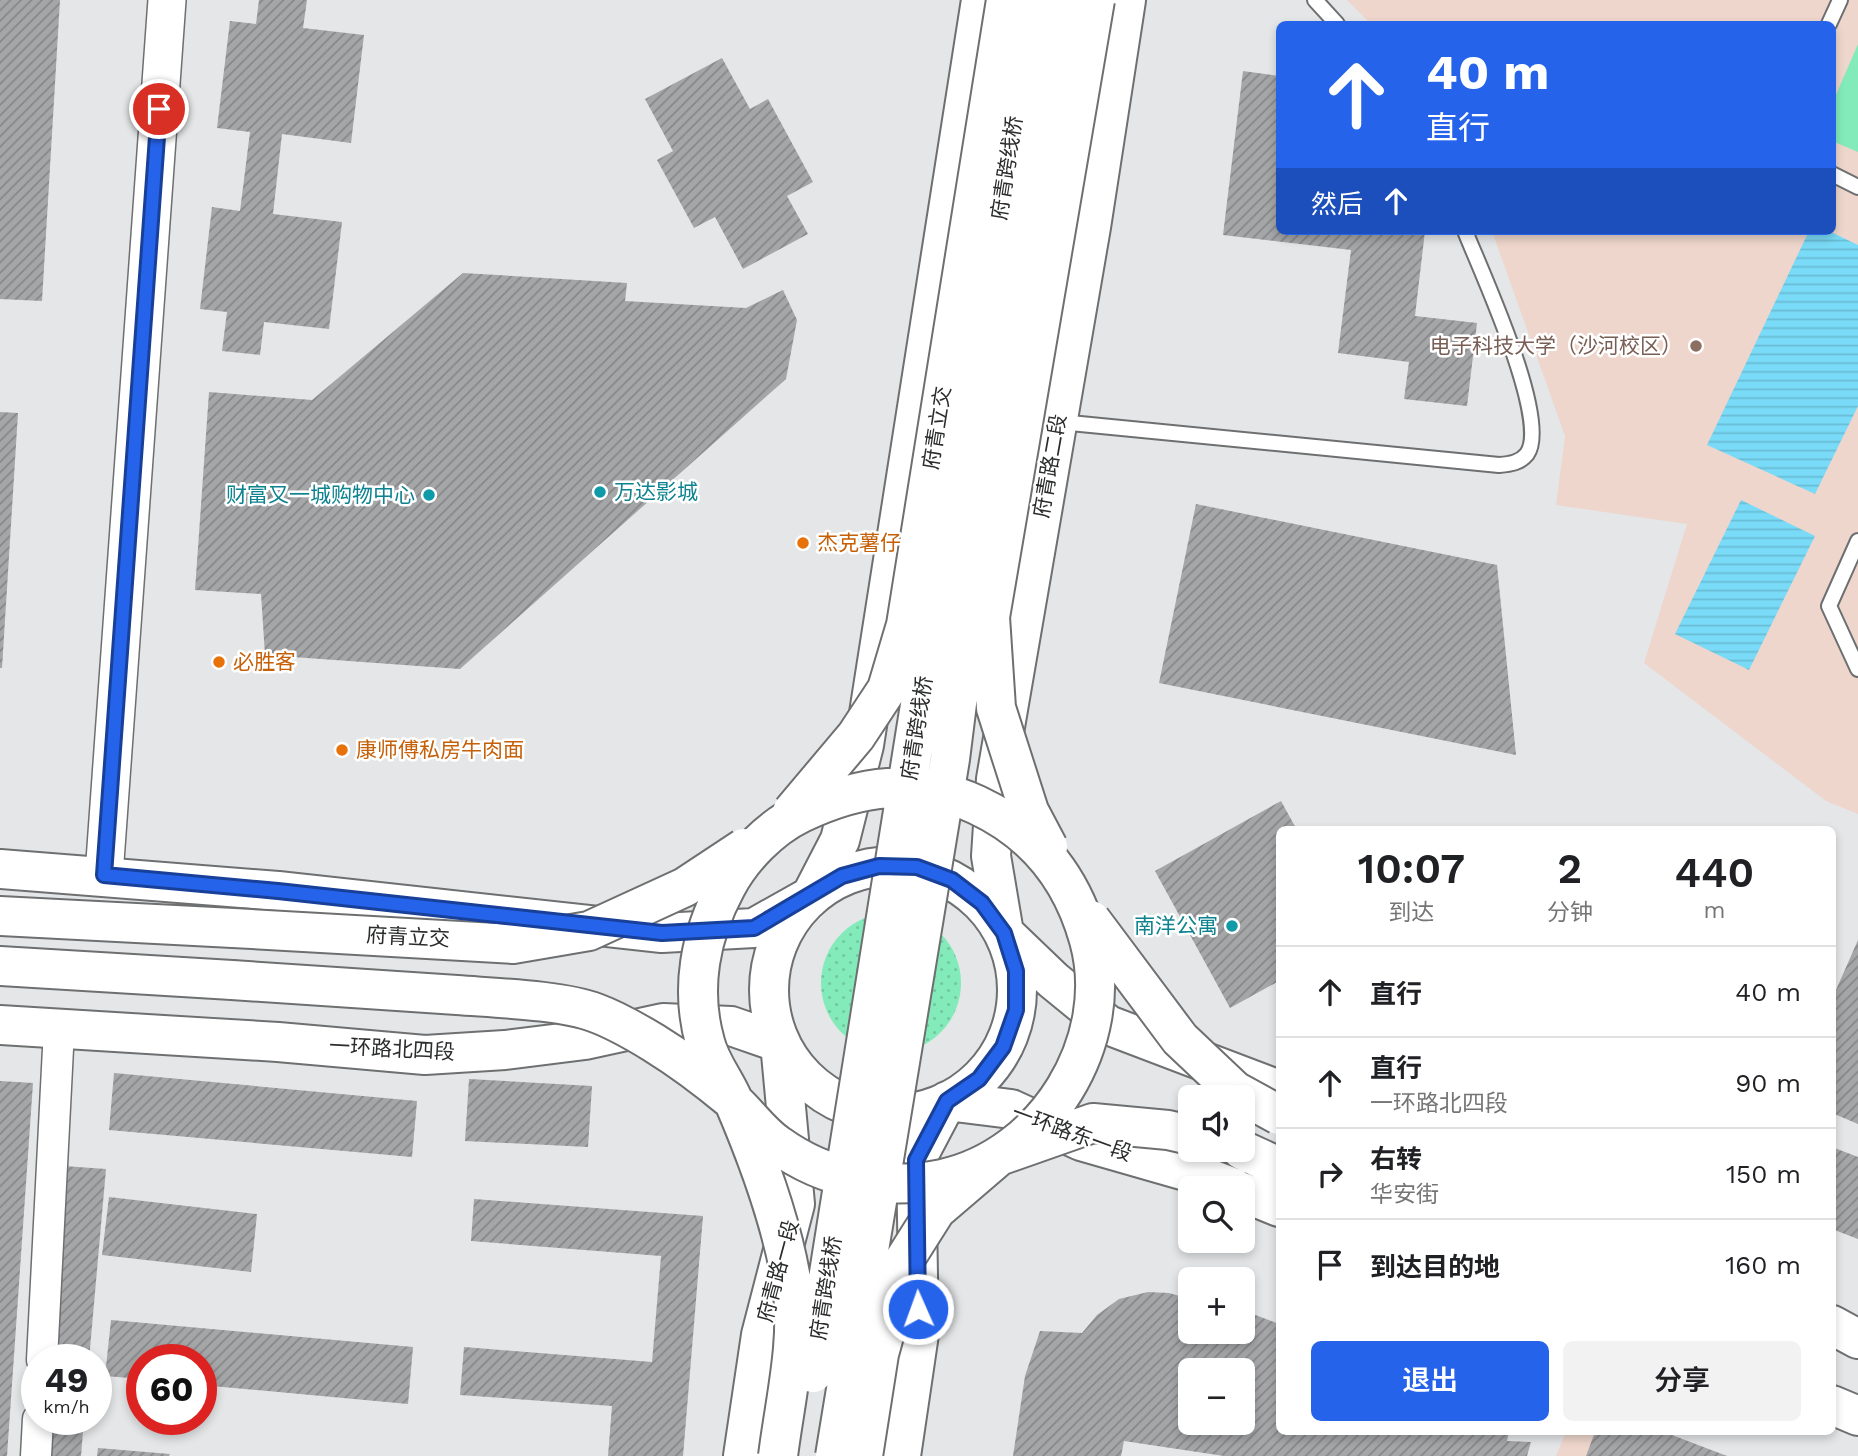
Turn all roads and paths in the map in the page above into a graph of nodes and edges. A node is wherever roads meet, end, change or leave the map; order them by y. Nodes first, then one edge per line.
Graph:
1 (167, 0) edge
2 (981, 0) edge
3 (1006, 0) edge
4 (1033, 0) edge
5 (1063, 0) edge
6 (1094, 0) edge
7 (1126, 0) edge
8 (1315, 0) edge
9 (1840, 0) edge
10 (1333, 21) edge
11 (1830, 21) edge
12 (1836, 176) edge
13 (1858, 187) edge
14 (1467, 235) edge
15 (1057, 422) junction
16 (1858, 541) edge
17 (1858, 668) edge
18 (785, 820) junction
19 (0, 869) edge
20 (104, 875) junction
21 (811, 897) junction
22 (1079, 905) junction
23 (0, 916) edge
24 (1004, 933) junction
25 (0, 967) edge
26 (0, 1024) edge
27 (59, 1029) junction
28 (780, 1043) junction
29 (1276, 1089) edge
30 (947, 1101) junction
31 (734, 1102) junction
32 (1276, 1113) edge
33 (1178, 1134) edge
34 (999, 1156) junction
35 (1255, 1156) edge
36 (1276, 1166) edge
37 (1204, 1176) edge
38 (1255, 1197) edge
39 (1276, 1206) edge
40 (1836, 1327) edge
41 (1836, 1335) edge
42 (1858, 1341) edge
43 (42, 1344) edge
44 (1836, 1407) edge
45 (1836, 1413) edge
46 (1858, 1418) edge
47 (37, 1435) edge
48 (36, 1456) edge
49 (743, 1456) edge
50 (778, 1456) edge
51 (799, 1456) edge
52 (835, 1456) edge
53 (863, 1456) edge
54 (901, 1456) edge

1 - 20 street
2 - 21 main road
3 - 18 main road, 府青立交, bridge
4 - 51 main road, 府青跨线桥, bridge
5 - 52 main road, 府青跨线桥, bridge
6 - 22 main road, bridge
7 - 15 main road, 府青路二段
8 - 10 lane
9 - 11 lane
12 - 13 lane
14 - 15 lane
15 - 24 main road, 府青路二段
16 - 17 lane
18 - 22 main road, 府青立交, bridge
18 - 23 main road, 府青立交, bridge
18 - 31 main road, 府青立交, bridge
19 - 20 main road
20 - 21 main road
21 - 24 main road
21 - 28 main road
22 - 32 main road, bridge
22 - 34 main road, 府青立交, bridge
24 - 29 main road
24 - 30 main road
25 - 31 main road, 府青立交, bridge
26 - 27 main road, 一环路北四段
27 - 28 main road, 一环路北四段
27 - 43 street
28 - 30 main road
28 - 49 main road, 府青路一段
30 - 37 main road, 一环路东一段
30 - 54 main road
31 - 34 main road, 府青立交, bridge
31 - 50 main road, 府青立交, bridge
33 - 34 main road, 府青立交, bridge
34 - 53 main road, 府青立交, bridge
35 - 36 main road
38 - 39 main road
40 - 42 main road
41 - 42 main road
44 - 46 main road
45 - 46 main road
47 - 48 street

